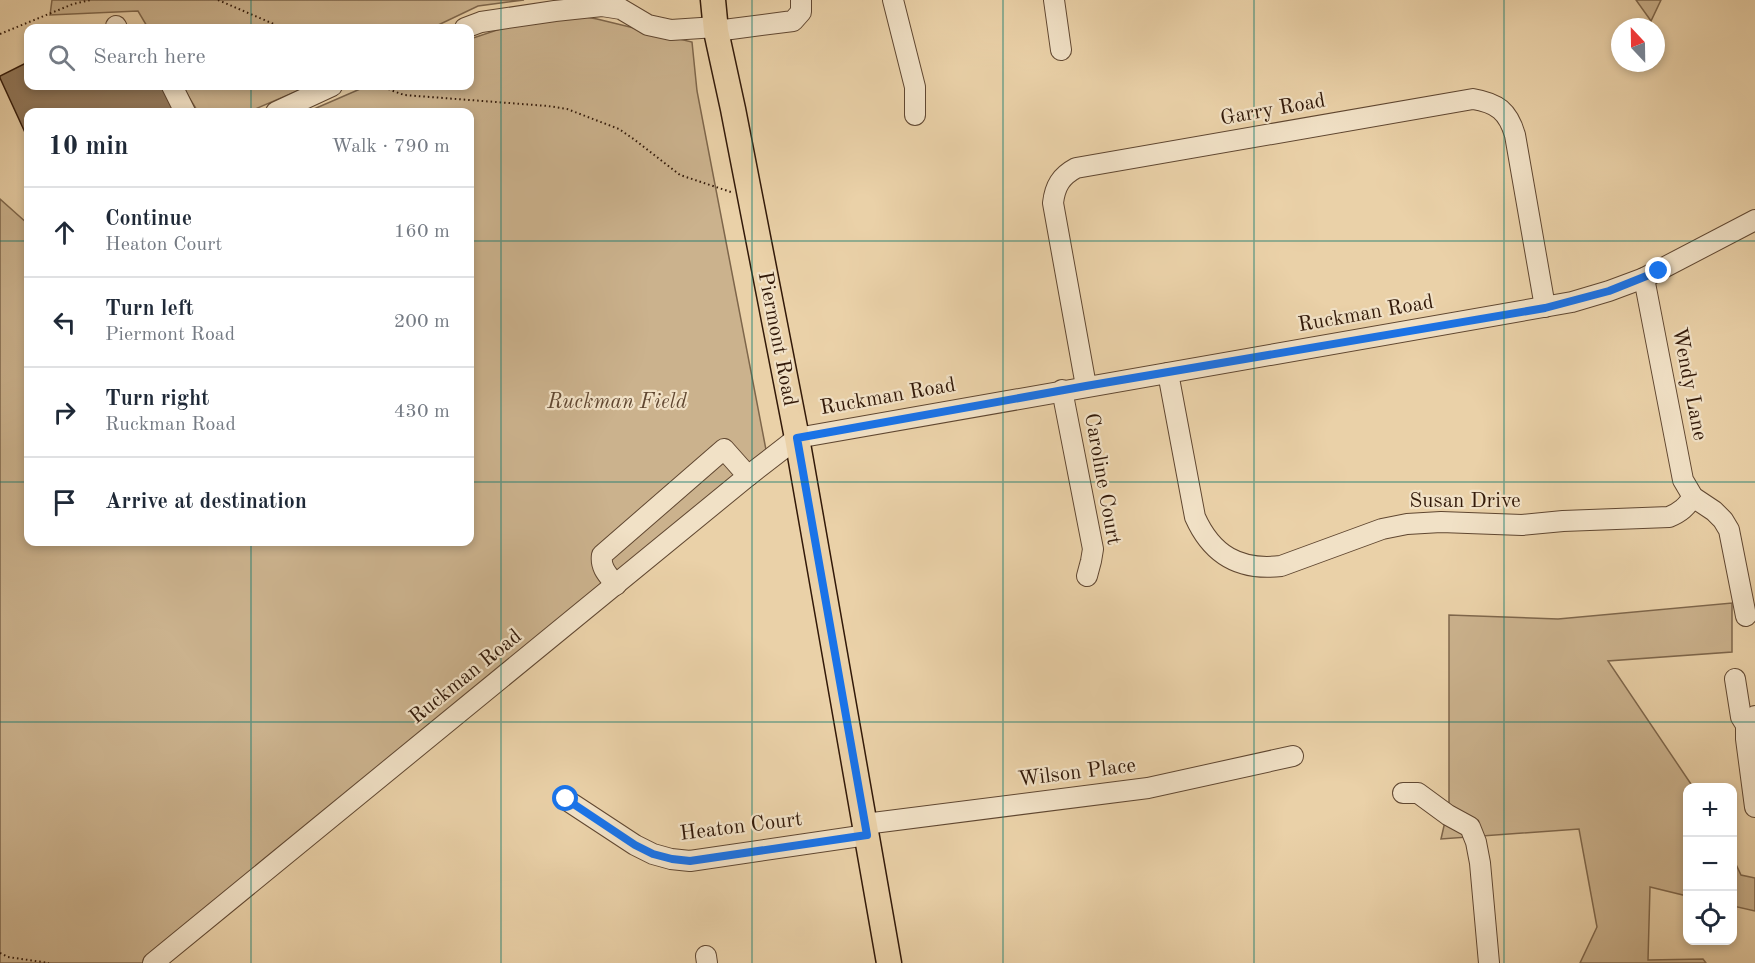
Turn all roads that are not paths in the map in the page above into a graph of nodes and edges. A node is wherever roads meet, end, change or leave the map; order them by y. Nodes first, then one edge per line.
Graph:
1 (801, 0) edge
2 (893, 0) edge
3 (1054, 0) edge
4 (717, 1) edge
5 (474, 25) edge
6 (716, 29) junction
7 (1061, 50) dead end
8 (174, 90) edge
9 (323, 90) edge
10 (183, 108) edge
11 (285, 108) edge
12 (915, 116) dead end
13 (1755, 220) edge
14 (1644, 278) junction
15 (1545, 308) junction
16 (1168, 373) junction
17 (1086, 386) junction
18 (1062, 390) junction
19 (797, 438) junction
20 (748, 476) junction
21 (1693, 497) junction
22 (1087, 576) dead end
23 (616, 585) junction
24 (1746, 616) dead end
25 (1736, 679) dead end
26 (1751, 720) edge
27 (1293, 756) dead end
28 (1403, 793) dead end
29 (566, 799) dead end
30 (1755, 807) edge
31 (866, 830) junction
32 (153, 963) edge
33 (889, 963) edge
34 (1489, 963) edge

1 - 6 street
2 - 12 street
3 - 7 street
4 - 6 main road, Piermont Road
5 - 6 street
6 - 19 main road, Piermont Road
8 - 10 street
9 - 11 street
13 - 14 street, Ruckman Road
14 - 15 street, Ruckman Road
14 - 21 street, Wendy Lane
15 - 16 street, Ruckman Road
15 - 17 street, Garry Road
16 - 17 street, Ruckman Road
16 - 21 street, Susan Drive
17 - 18 street, Ruckman Road
18 - 19 street, Ruckman Road
18 - 22 street, Caroline Court
19 - 20 street, Ruckman Road
19 - 31 main road, Piermont Road
20 - 23 street, Ruckman Road
20 - 23 street
21 - 24 street
23 - 32 street, Ruckman Road
25 - 26 street
26 - 30 street
27 - 31 street, Wilson Place
28 - 34 street
29 - 31 street, Heaton Court
31 - 33 main road, Piermont Road

